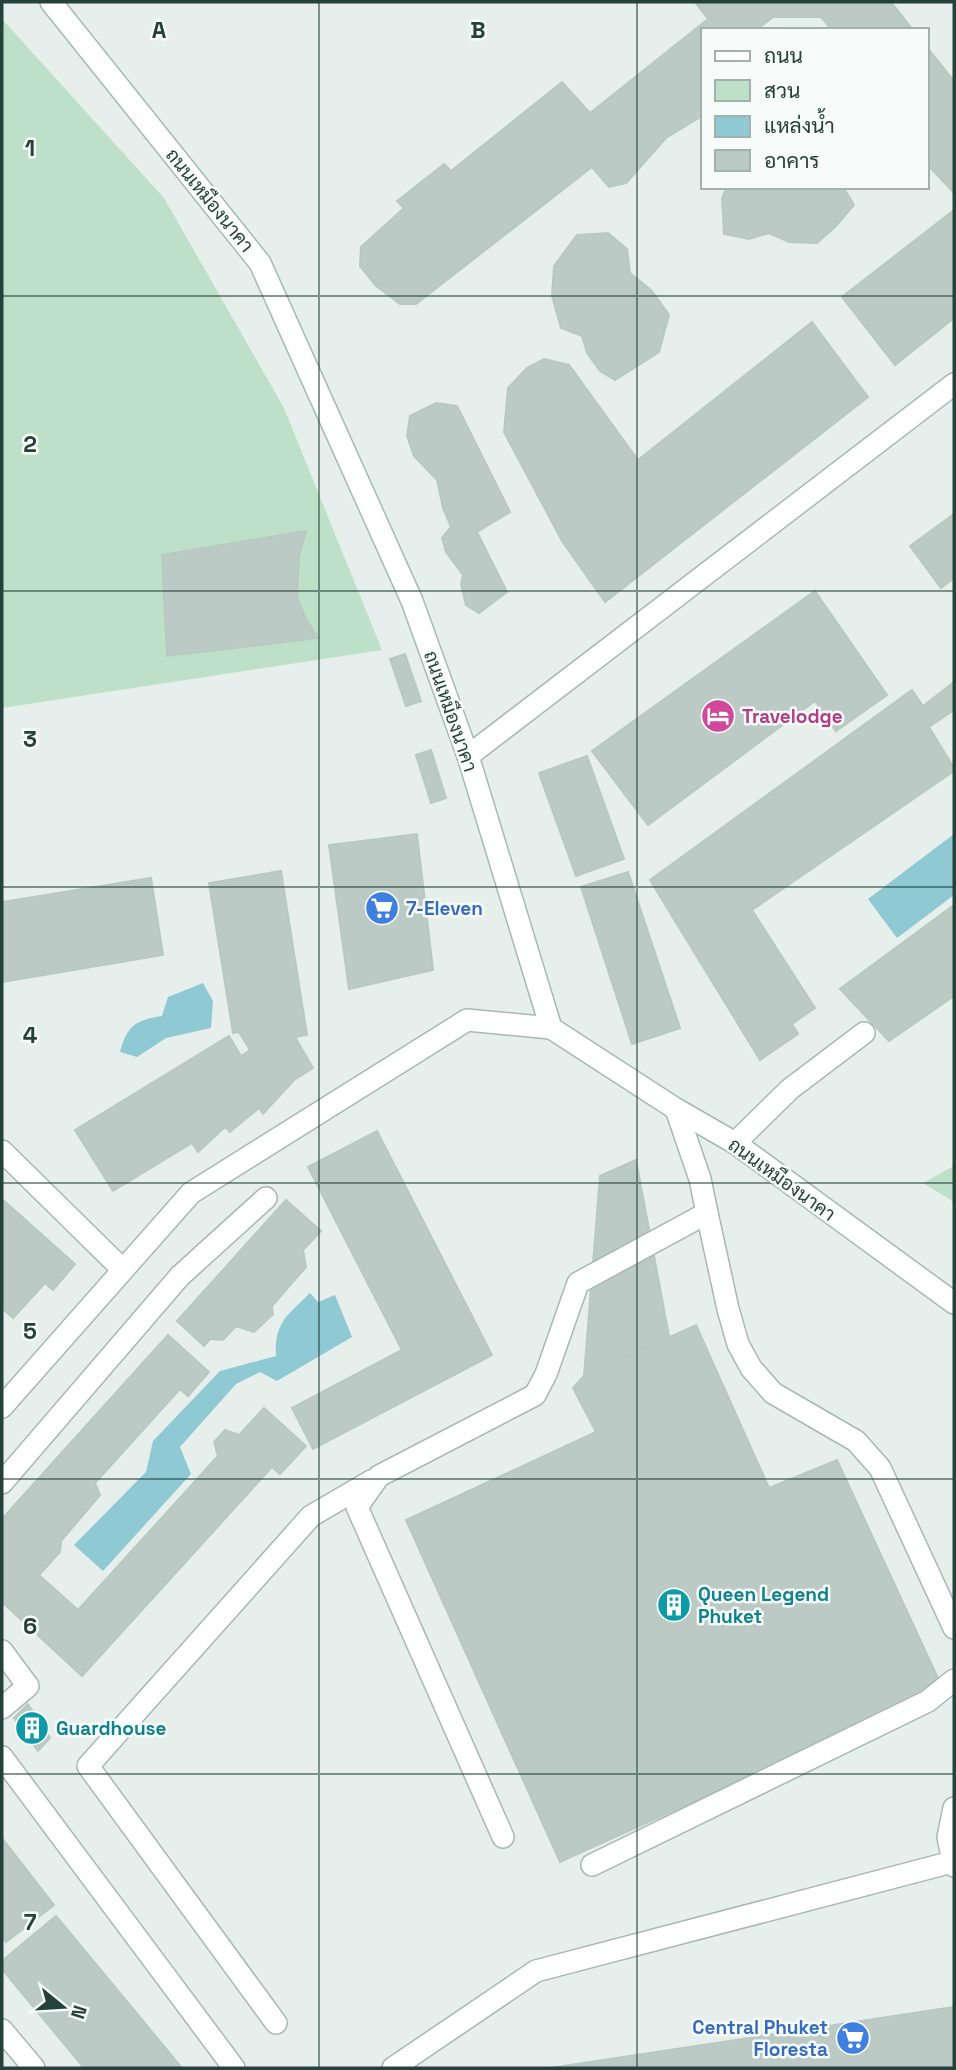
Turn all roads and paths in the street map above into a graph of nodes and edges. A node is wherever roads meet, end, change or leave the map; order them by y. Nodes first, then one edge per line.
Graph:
1 (51, 2) edge
2 (954, 384) edge
3 (468, 756) junction
4 (551, 1028) junction
5 (864, 1033) dead end
6 (676, 1109) junction
7 (735, 1143) junction
8 (2, 1151) edge
9 (266, 1198) dead end
10 (707, 1213) junction
11 (122, 1269) junction
12 (954, 1303) edge
13 (2, 1407) edge
14 (379, 1476) junction
15 (2, 1483) edge
16 (954, 1628) edge
17 (2, 1651) edge
18 (954, 1680) edge
19 (2, 1708) edge
20 (2, 1756) edge
21 (954, 1808) edge
22 (503, 1837) dead end
23 (953, 1864) edge
24 (592, 1866) dead end
25 (276, 2023) dead end
26 (2, 2030) edge
27 (34, 2068) edge
28 (234, 2068) edge
29 (393, 2068) edge

1 - 3 street, ถนนเหมืองนาคา
2 - 3 street
3 - 4 street, ถนนเหมืองนาคา
4 - 6 street, ถนนเหมืองนาคา
4 - 11 street
5 - 7 street
6 - 7 street, ถนนเหมืองนาคา
6 - 10 street
7 - 12 street, ถนนเหมืองนาคา
8 - 11 street
9 - 15 street
10 - 14 street
10 - 16 street
11 - 13 street
14 - 22 street
14 - 25 street
17 - 19 street
18 - 24 street
20 - 28 street
21 - 23 street
23 - 29 street
26 - 27 street

